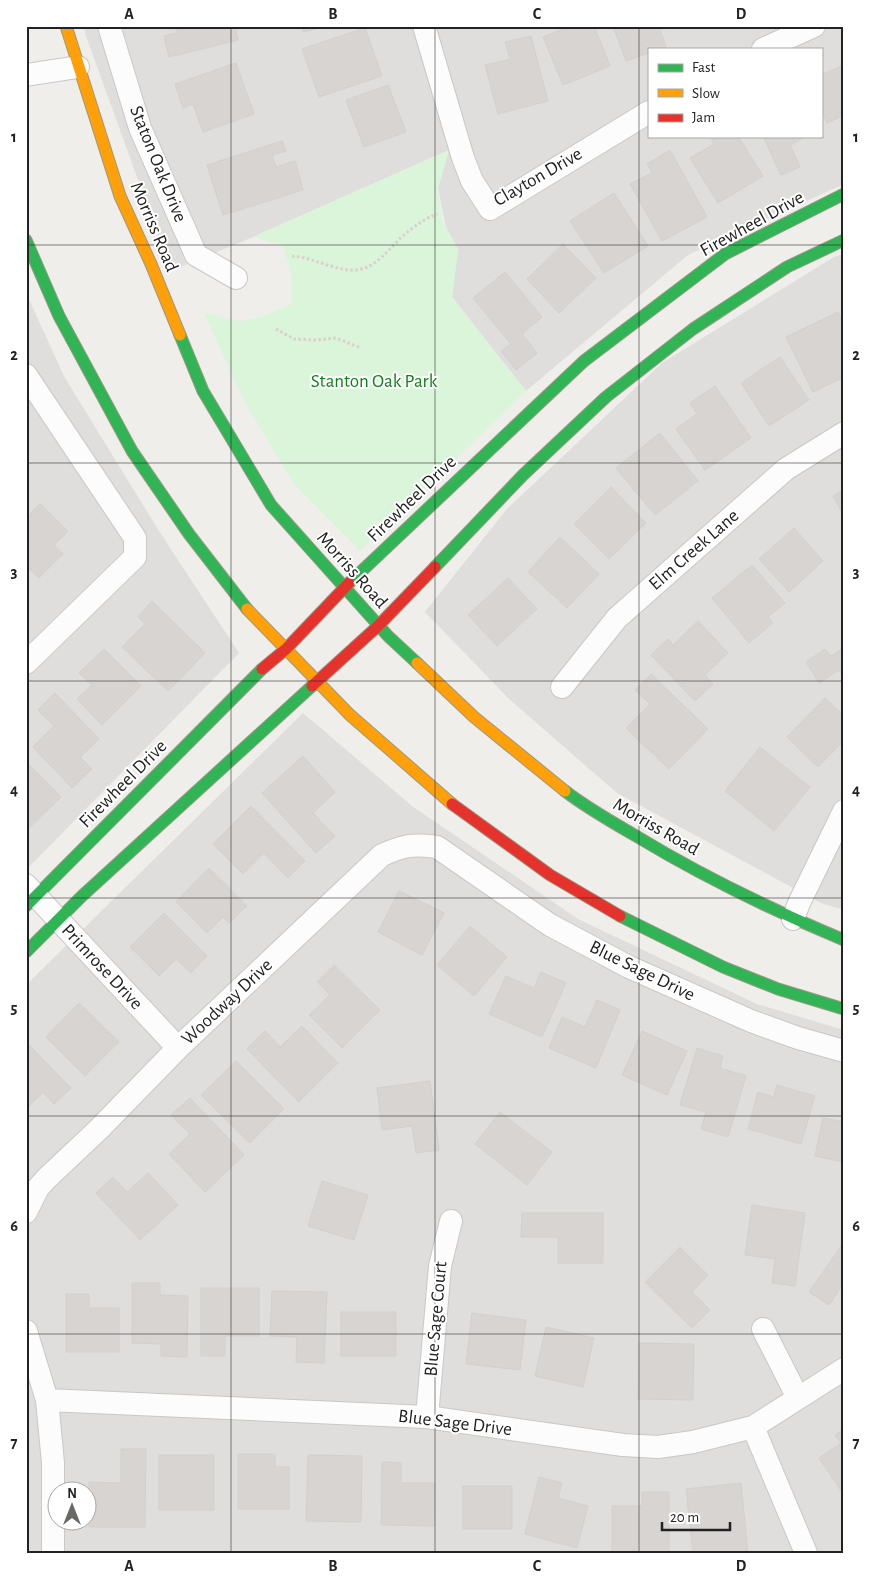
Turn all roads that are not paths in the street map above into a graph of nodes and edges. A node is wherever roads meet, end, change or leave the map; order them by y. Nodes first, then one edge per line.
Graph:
1 (66, 26) edge
2 (108, 26) edge
3 (424, 26) edge
4 (814, 26) edge
5 (765, 48) edge
6 (78, 67) junction
7 (26, 75) edge
8 (648, 113) edge
9 (844, 194) edge
10 (26, 240) edge
11 (844, 240) edge
12 (236, 278) dead end
13 (26, 375) edge
14 (844, 434) edge
15 (344, 588) junction
16 (378, 626) junction
17 (286, 649) junction
18 (26, 662) edge
19 (318, 681) junction
20 (562, 687) dead end
21 (844, 811) edge
22 (454, 860) joint
23 (30, 896) edge
24 (794, 918) junction
25 (58, 920) junction
26 (844, 940) edge
27 (26, 952) edge
28 (844, 1009) edge
29 (178, 1048) junction
30 (844, 1051) edge
31 (26, 1212) edge
32 (451, 1221) dead end
33 (763, 1328) dead end
34 (26, 1331) edge
35 (844, 1369) edge
36 (798, 1398) junction
37 (46, 1400) junction
38 (428, 1417) junction
39 (753, 1427) junction
40 (53, 1553) edge
41 (806, 1553) edge

1 - 6 main road, Morriss Road
2 - 12 street, Staton Oak Drive
3 - 8 street, Clayton Drive
4 - 5 street
6 - 7 street
6 - 15 main road, Morriss Road
9 - 15 main road, Firewheel Drive
10 - 17 main road
11 - 16 main road
13 - 18 street
14 - 20 street, Elm Creek Lane
15 - 16 main road, Morriss Road
15 - 17 main road, Firewheel Drive
16 - 19 main road
16 - 24 main road, Morriss Road
17 - 19 main road
17 - 23 main road, Firewheel Drive
19 - 25 main road
19 - 28 main road
21 - 24 street
22 - 29 street, Woodway Drive
22 - 30 street, Blue Sage Drive
23 - 25 street, Primrose Drive
24 - 26 main road, Morriss Road
25 - 27 main road
25 - 29 street, Primrose Drive
29 - 31 street, Woodway Drive
32 - 38 street, Blue Sage Court
33 - 36 street
34 - 37 street
35 - 36 street, Blue Sage Drive
36 - 39 street, Blue Sage Drive
37 - 38 street, Blue Sage Drive
37 - 40 street
38 - 39 street, Blue Sage Drive
39 - 41 street

